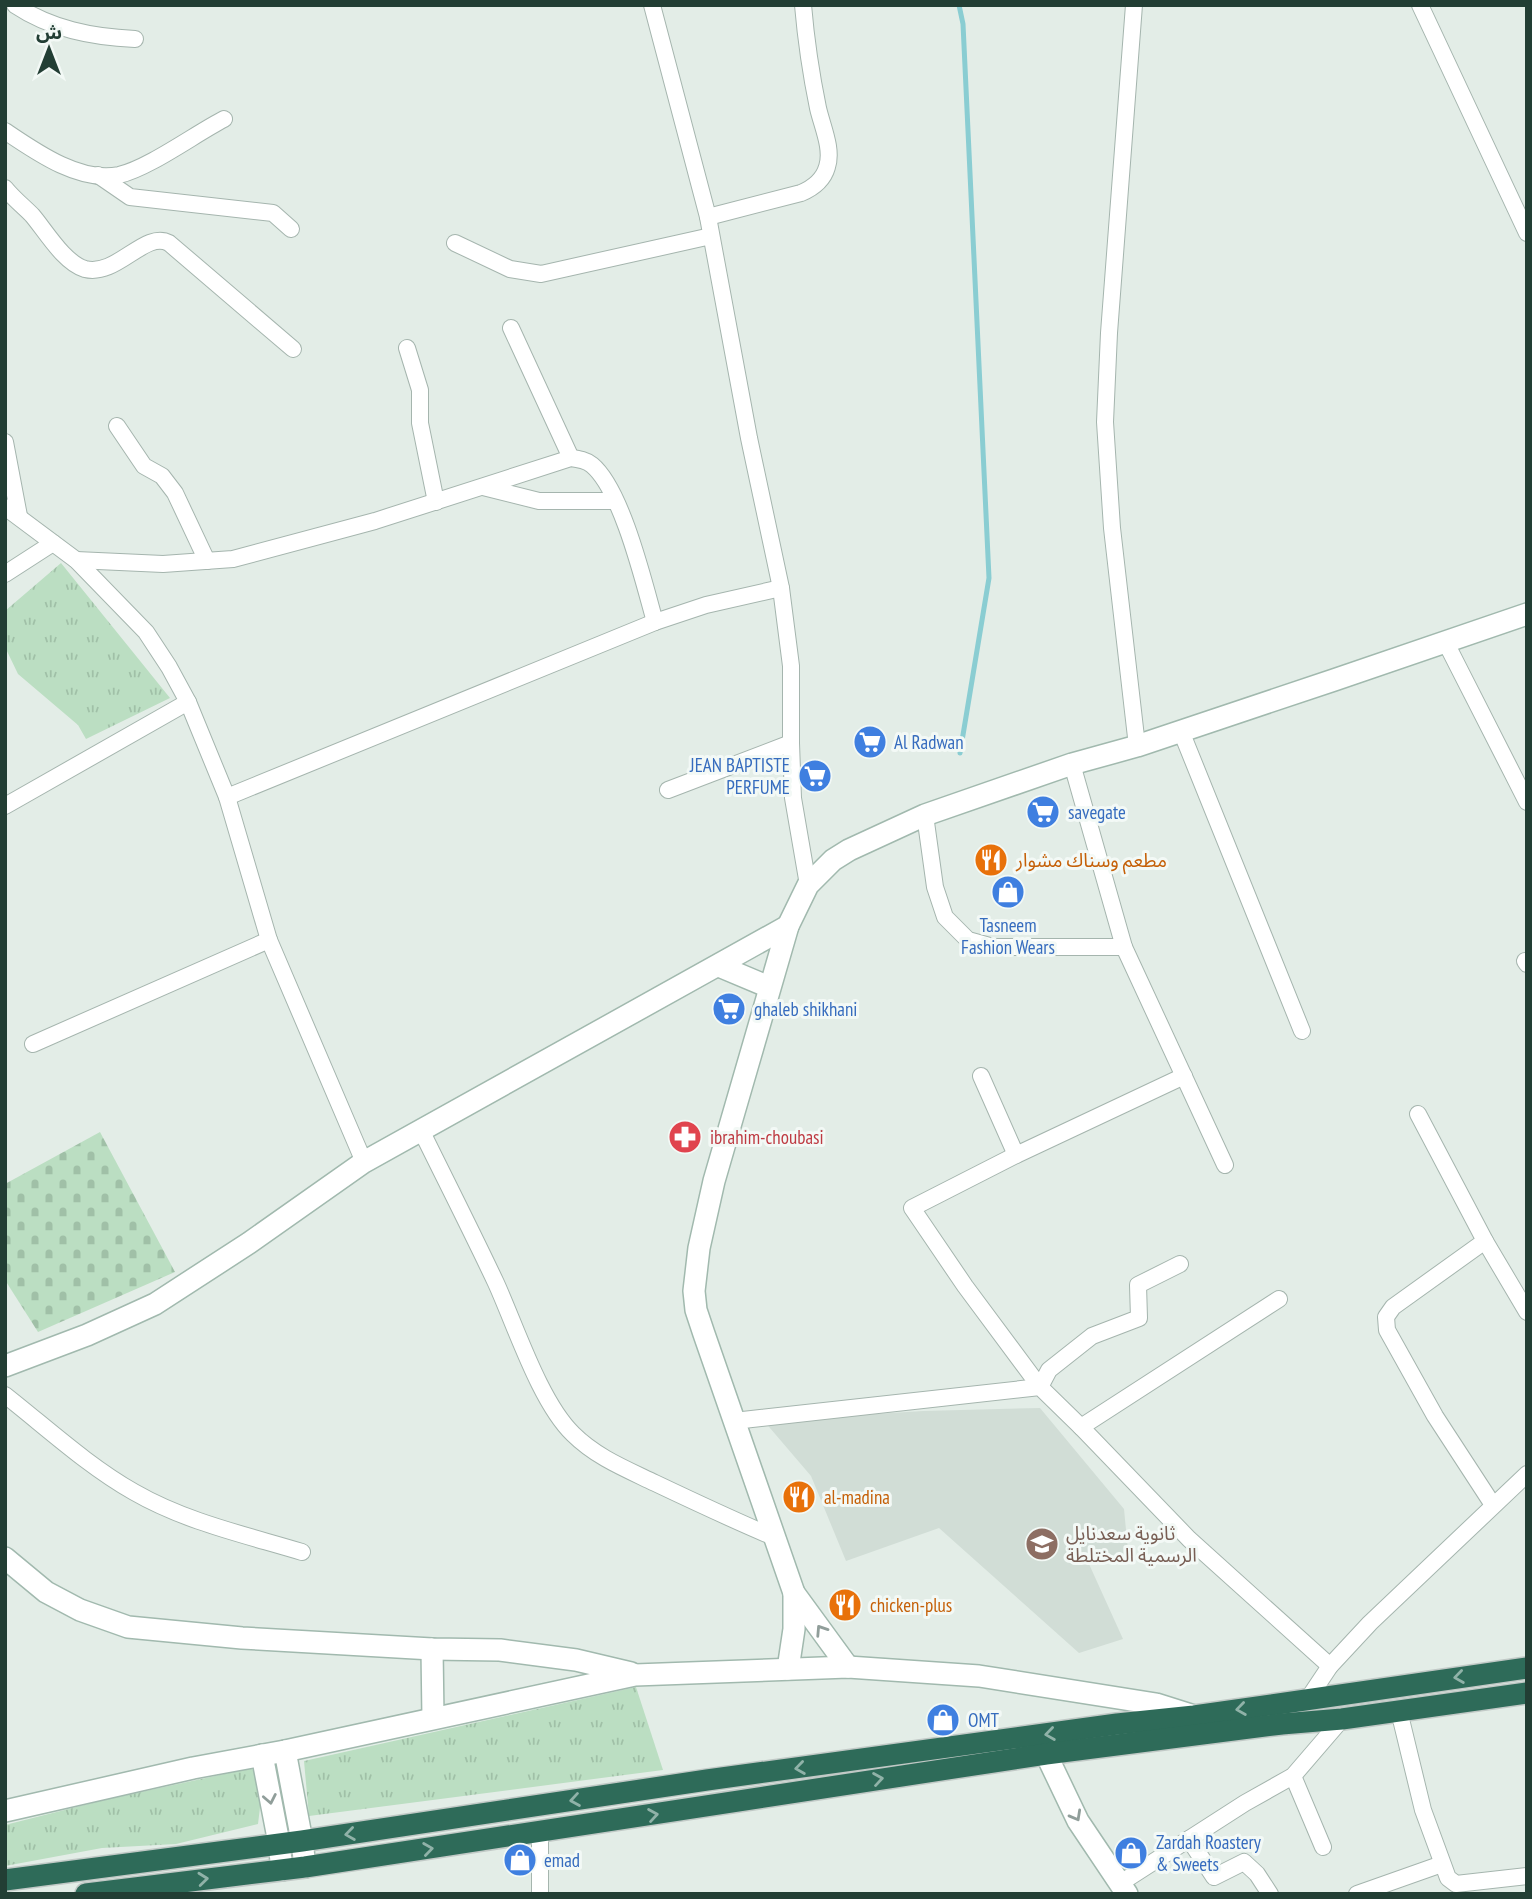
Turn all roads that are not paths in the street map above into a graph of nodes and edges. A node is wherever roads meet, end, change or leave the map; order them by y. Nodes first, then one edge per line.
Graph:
1 (15, 5) edge
2 (652, 5) edge
3 (803, 5) edge
4 (1134, 5) edge
5 (1420, 5) edge
6 (135, 39) dead end
7 (224, 119) dead end
8 (5, 131) edge
9 (98, 175) junction
10 (5, 188) edge
11 (708, 217) junction
12 (291, 229) dead end
13 (1527, 233) edge
14 (711, 236) junction
15 (455, 243) dead end
16 (510, 328) dead end
17 (407, 348) dead end
18 (293, 349) dead end
19 (117, 426) dead end
20 (5, 442) edge
21 (572, 458) junction
22 (483, 487) junction
23 (615, 501) junction
24 (436, 502) junction
25 (12, 511) edge
26 (53, 543) junction
27 (76, 560) junction
28 (207, 561) junction
29 (5, 574) edge
30 (781, 588) junction
31 (1527, 614) edge
32 (654, 622) junction
33 (1445, 641) junction
34 (188, 702) junction
35 (1181, 731) junction
36 (791, 743) junction
37 (1137, 746) junction
38 (1072, 764) junction
39 (668, 790) dead end
40 (227, 797) junction
41 (1527, 802) edge
42 (5, 806) edge
43 (925, 815) junction
44 (808, 885) junction
45 (788, 926) junction
46 (269, 940) junction
47 (1125, 947) junction
48 (719, 966) junction
49 (769, 988) junction
50 (1301, 1031) dead end
51 (33, 1044) dead end
52 (981, 1076) dead end
53 (1184, 1076) junction
54 (1418, 1114) dead end
55 (421, 1130) junction
56 (1016, 1155) junction
57 (364, 1162) junction
58 (1225, 1165) dead end
59 (1485, 1241) junction
60 (1180, 1264) dead end
61 (1279, 1299) dead end
62 (1527, 1312) edge
63 (5, 1366) edge
64 (1040, 1387) junction
65 (5, 1395) edge
66 (734, 1420) junction
67 (1081, 1427) junction
68 (1527, 1474) edge
69 (1493, 1505) junction
70 (776, 1538) junction
71 (302, 1552) dead end
72 (5, 1558) edge
73 (794, 1593) junction
74 (432, 1649) junction
75 (1330, 1666) junction
76 (848, 1667) junction
77 (1527, 1668) edge
78 (789, 1669) junction
79 (635, 1675) junction
80 (1527, 1693) edge
81 (1308, 1699) junction
82 (1399, 1711) junction
83 (1194, 1716) junction
84 (432, 1718) junction
85 (1332, 1720) junction
86 (285, 1751) junction
87 (1046, 1754) junction
88 (262, 1755) junction
89 (1293, 1776) junction
90 (5, 1811) edge
91 (540, 1832) junction
92 (1189, 1839) junction
93 (302, 1841) junction
94 (279, 1843) junction
95 (1323, 1847) dead end
96 (1442, 1864) junction
97 (305, 1867) junction
98 (282, 1870) junction
99 (1527, 1876) edge
100 (5, 1880) edge
101 (160, 1889) edge
102 (1123, 1889) edge
103 (86, 1894) edge
104 (540, 1894) edge
105 (1270, 1894) edge
106 (1357, 1894) edge

1 - 6 street
2 - 11 street
3 - 11 street
4 - 37 street
5 - 13 street
7 - 9 street
8 - 9 street
9 - 12 street
10 - 18 street
11 - 14 street
14 - 15 street
14 - 30 street
16 - 21 street
17 - 24 street
19 - 28 street
20 - 25 street
21 - 22 street
21 - 23 street
22 - 23 street
22 - 24 street
23 - 32 street
24 - 28 street
25 - 26 street
26 - 27 street
26 - 29 street
27 - 28 street
27 - 34 street
30 - 32 street
30 - 36 street
31 - 33 street
32 - 40 street
33 - 35 street
33 - 41 street
34 - 40 street
34 - 42 street
35 - 37 street
35 - 50 street
36 - 39 street
36 - 44 street
37 - 38 street
38 - 43 street
38 - 47 street
40 - 46 street
43 - 44 street
43 - 47 street
44 - 45 street
45 - 48 street
45 - 49 street
46 - 51 street
46 - 57 street
47 - 53 street
48 - 49 street
48 - 55 street
49 - 66 street
52 - 56 street
53 - 56 street
53 - 58 street
54 - 59 street
55 - 57 street
55 - 70 street
56 - 64 street
57 - 63 street
59 - 62 street
59 - 69 street
60 - 64 street
61 - 67 street
64 - 66 street
64 - 67 street
65 - 71 street
66 - 70 street
67 - 75 street
68 - 69 street
69 - 75 street
70 - 73 street
72 - 74 street
76 -> 73 street
73 - 78 street
74 - 79 street
74 - 84 street
75 - 81 street
76 - 78 street
76 - 83 street
77 -> 81 highway
78 - 79 street
79 - 84 street
80 - 82 highway
81 -> 83 highway
82 - 85 highway
82 - 96 street
83 -> 93 highway
84 - 86 street
85 - 87 highway
85 - 89 street
86 - 88 street
86 - 93 street
91 -> 87 highway
87 -> 102 street
88 - 90 street
88 -> 94 street
89 - 92 street
89 - 95 street
97 -> 91 highway
91 - 104 street
92 - 102 street
92 - 105 street
93 - 94 highway
93 - 97 street
94 - 98 street
94 - 100 highway
96 - 99 street
96 - 106 street
97 - 98 highway
101 -> 98 highway
101 - 103 highway

